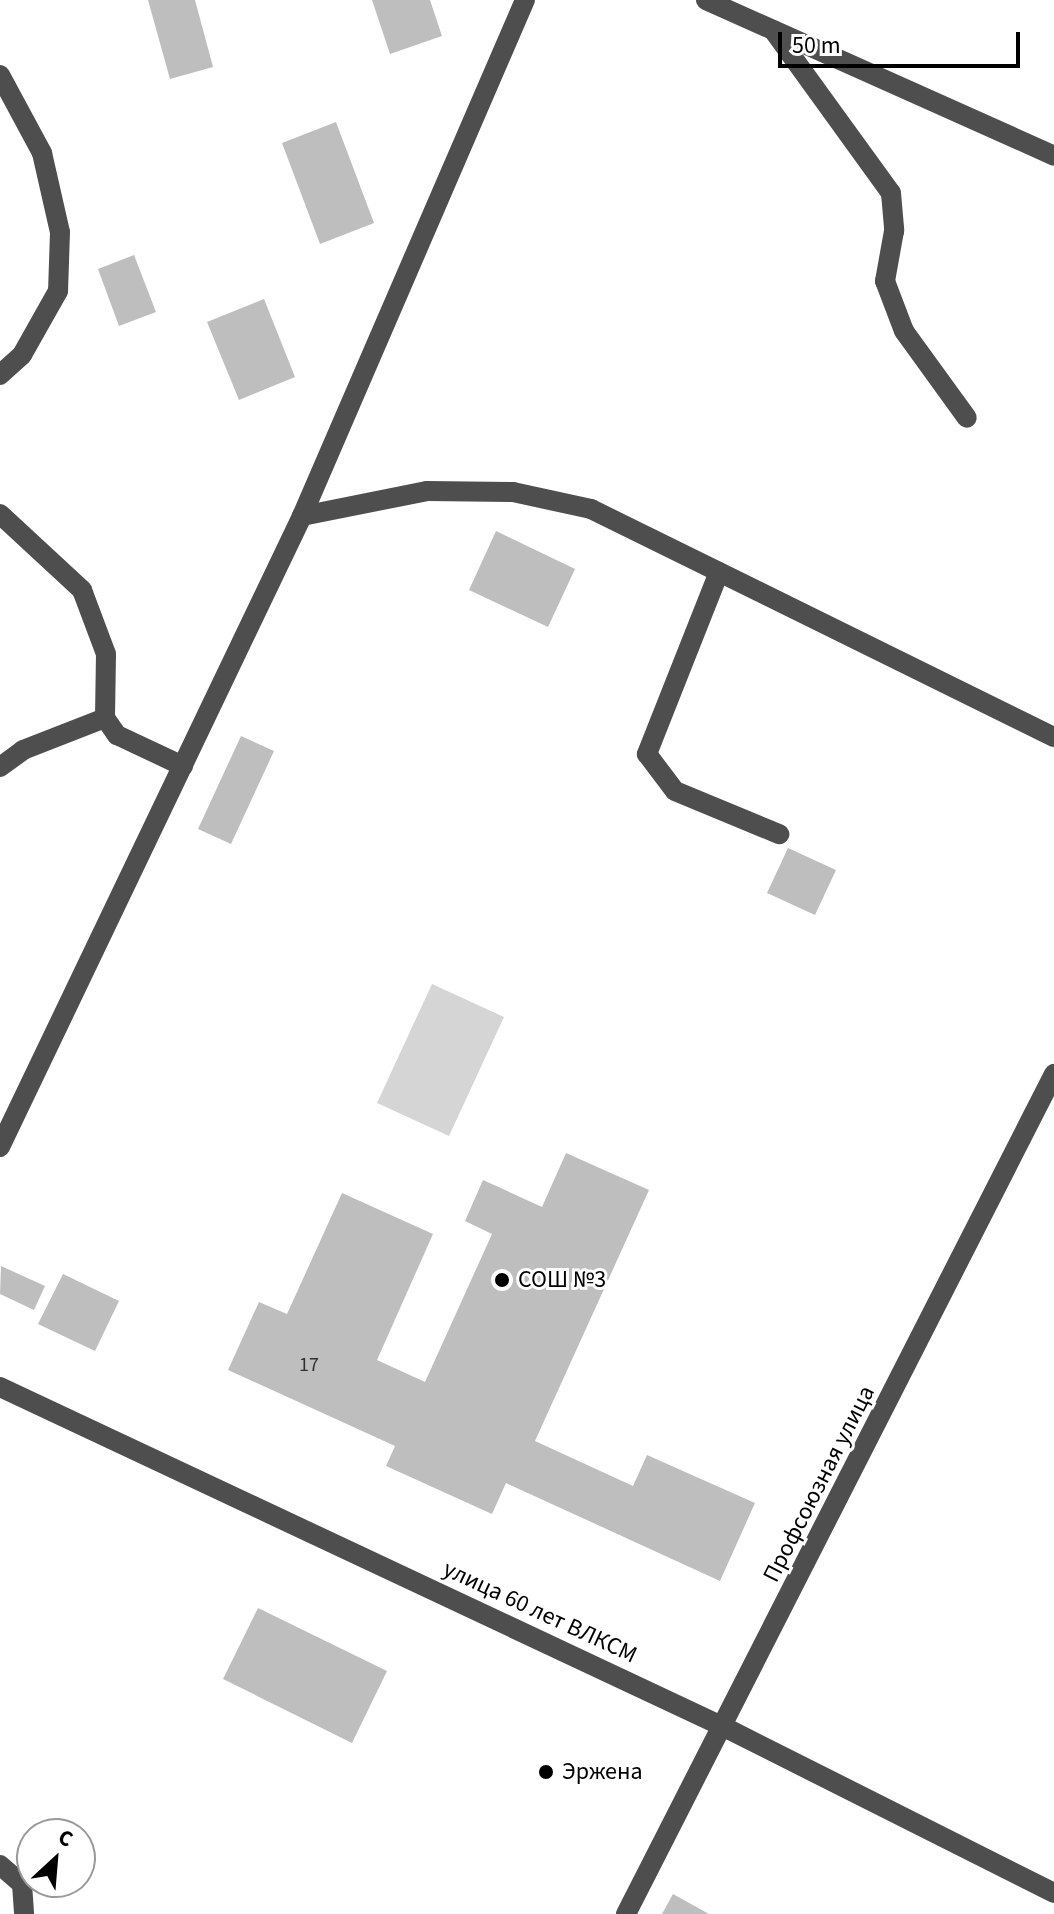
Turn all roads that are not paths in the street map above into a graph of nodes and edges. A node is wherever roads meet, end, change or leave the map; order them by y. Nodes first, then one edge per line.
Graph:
1 (525, 0) edge
2 (706, 0) edge
3 (773, 30) junction
4 (0, 75) edge
5 (1054, 156) edge
6 (0, 375) edge
7 (967, 418) dead end
8 (0, 514) edge
9 (302, 516) junction
10 (719, 572) junction
11 (105, 718) junction
12 (1054, 737) edge
13 (183, 766) junction
14 (0, 767) edge
15 (779, 834) dead end
16 (1054, 1074) edge
17 (0, 1147) edge
18 (0, 1387) edge
19 (726, 1728) junction
20 (0, 1865) edge
21 (1054, 1893) edge
22 (24, 1914) edge
23 (626, 1914) edge

1 - 9 street
2 - 3 street
3 - 5 street
3 - 7 street
4 - 6 street
8 - 11 street
9 - 10 street
9 - 13 street
10 - 12 street
10 - 15 street
11 - 13 street
11 - 14 street
13 - 17 street
16 - 19 street, Профсоюзная улица
18 - 19 street, улица 60 лет ВЛКСМ
19 - 21 street, улица 60 лет ВЛКСМ
19 - 23 street, Профсоюзная улица
20 - 22 street

